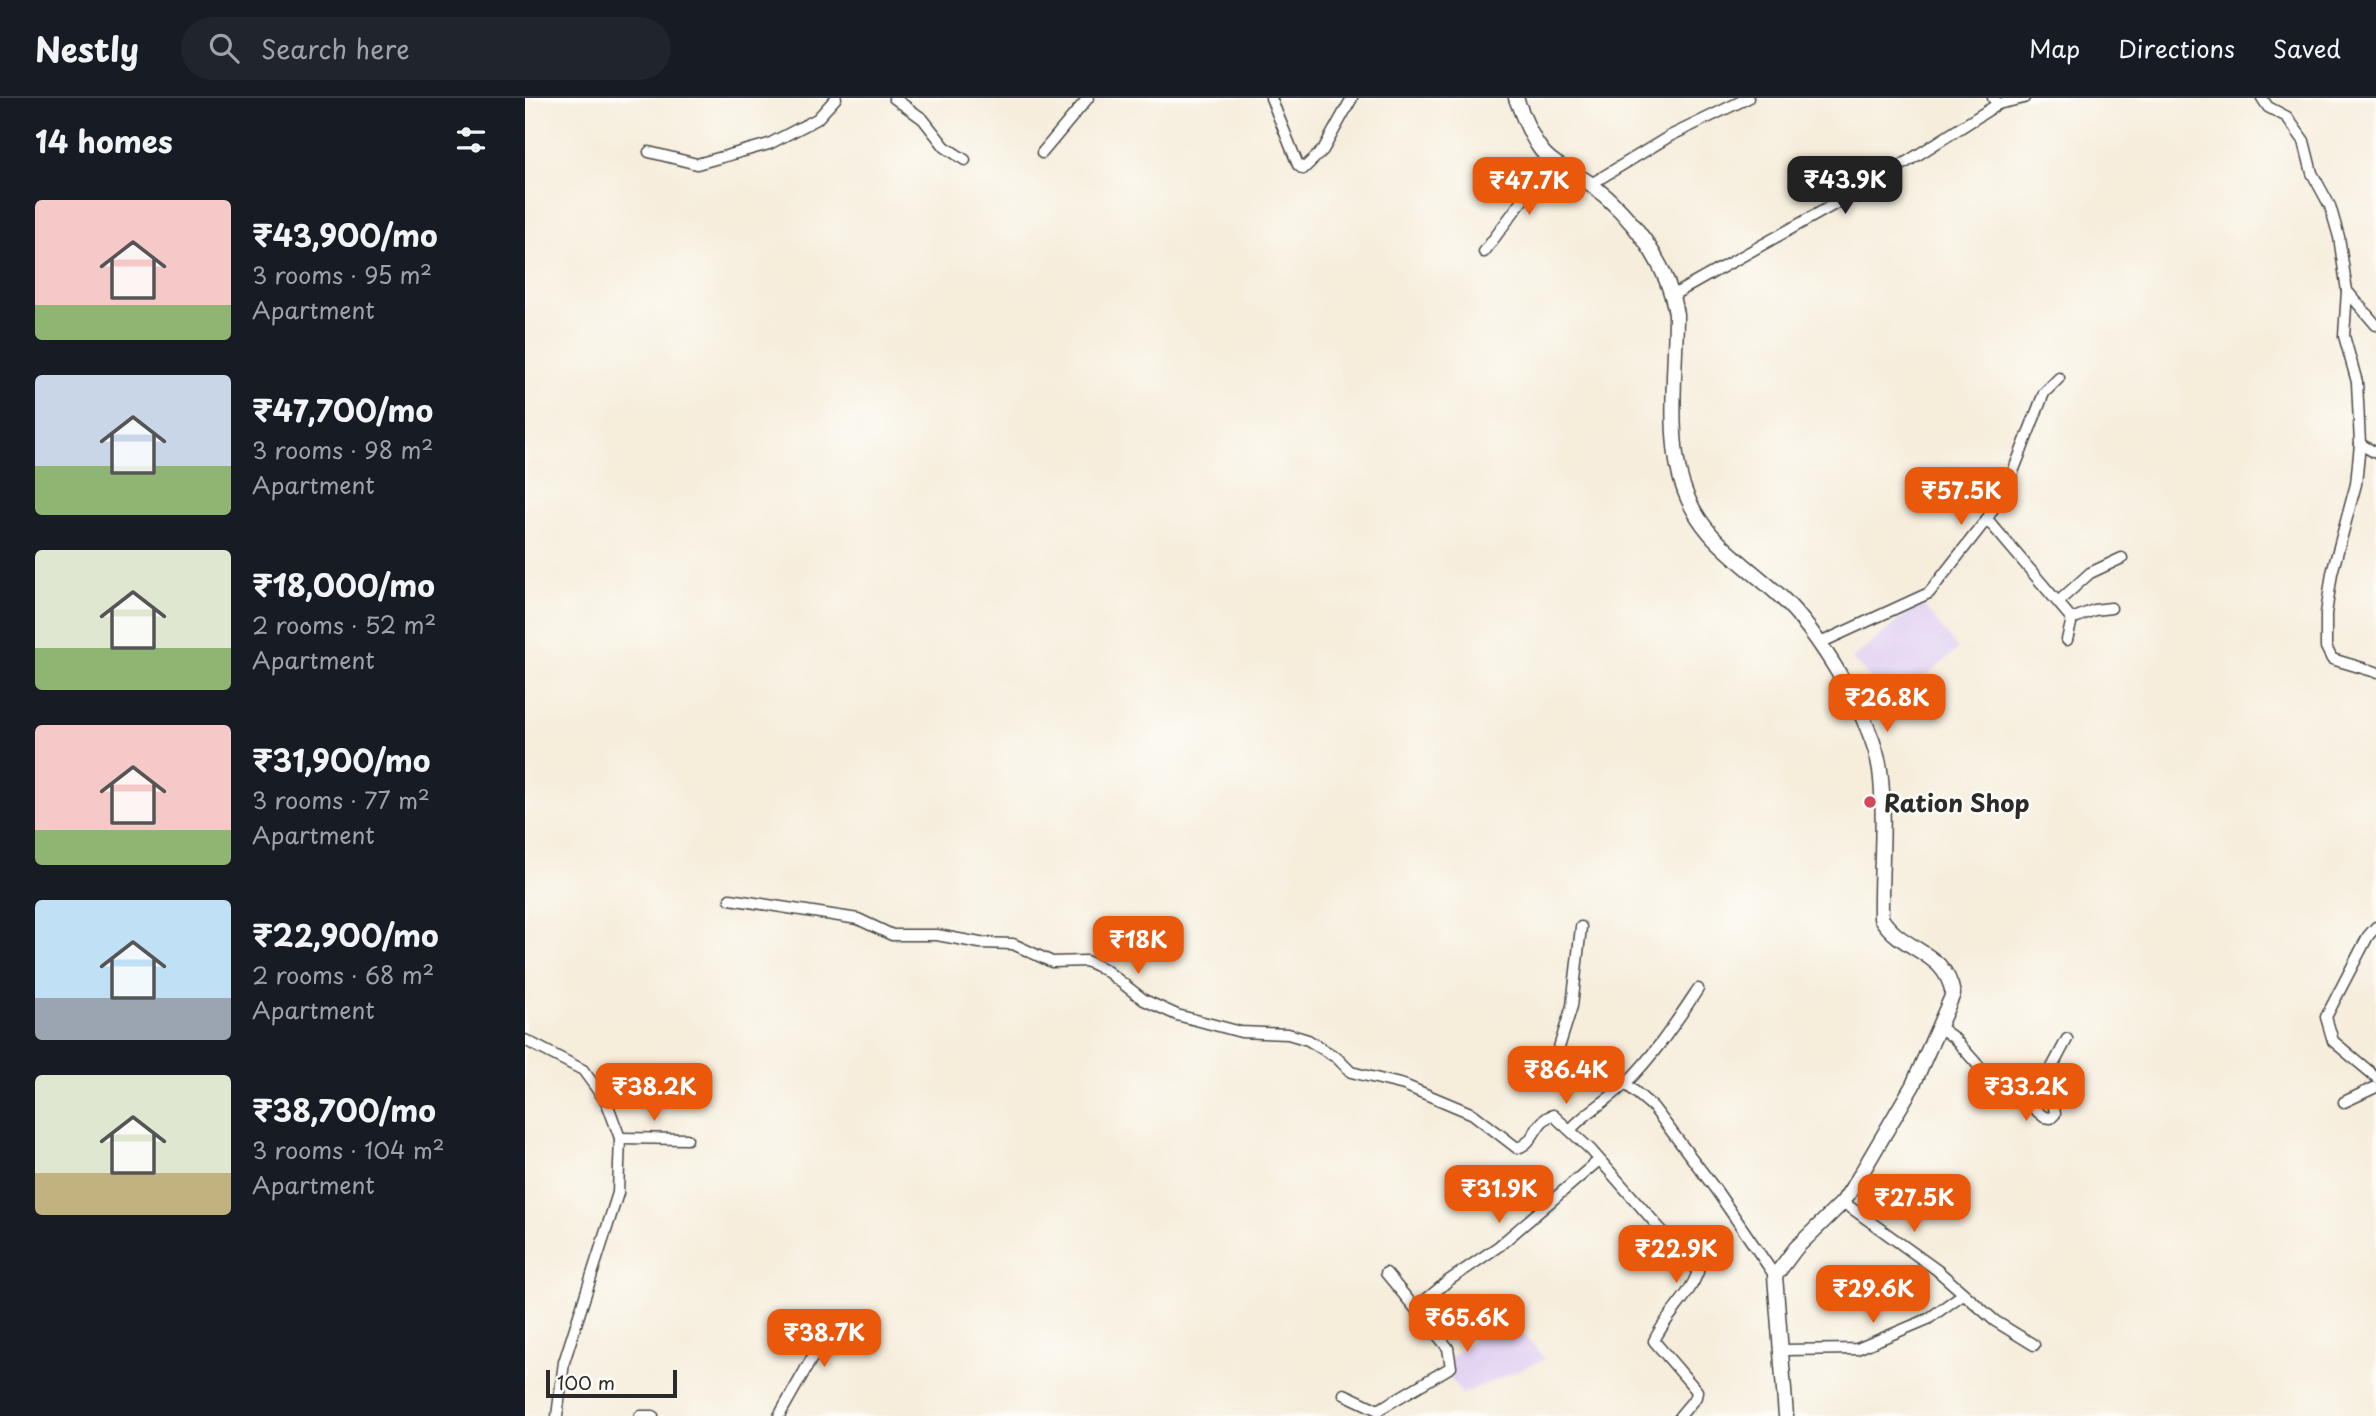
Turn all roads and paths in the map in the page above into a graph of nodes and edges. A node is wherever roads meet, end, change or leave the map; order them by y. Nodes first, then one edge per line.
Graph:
1 (836, 98) edge
2 (894, 98) edge
3 (1088, 98) edge
4 (1271, 98) edge
5 (1352, 98) edge
6 (1516, 98) edge
7 (1748, 98) edge
8 (2024, 98) edge
9 (2262, 98) edge
10 (1996, 101) edge
11 (649, 152) dead end
12 (1042, 153) dead end
13 (965, 160) dead end
14 (1555, 164) junction
15 (1591, 184) junction
16 (1484, 252) dead end
17 (2347, 291) junction
18 (1673, 295) junction
19 (2376, 325) edge
20 (2059, 379) dead end
21 (2360, 444) junction
22 (2376, 453) edge
23 (1987, 519) junction
24 (2122, 558) dead end
25 (2059, 601) junction
26 (2111, 608) dead end
27 (2072, 619) junction
28 (2067, 640) dead end
29 (1820, 643) junction
30 (2376, 672) edge
31 (730, 899) dead end
32 (1581, 927) dead end
33 (2376, 927) edge
34 (1698, 989) dead end
35 (1939, 1027) junction
36 (2067, 1039) dead end
37 (525, 1040) edge
38 (2376, 1077) edge
39 (1626, 1084) junction
40 (2376, 1087) edge
41 (2344, 1102) dead end
42 (1571, 1129) junction
43 (620, 1138) junction
44 (687, 1139) dead end
45 (1598, 1161) junction
46 (1843, 1202) junction
47 (1386, 1273) dead end
48 (1775, 1276) junction
49 (1962, 1294) junction
50 (1417, 1307) junction
51 (818, 1320) dead end
52 (2034, 1345) dead end
53 (1783, 1350) junction
54 (1344, 1394) dead end
55 (1379, 1413) edge
56 (557, 1416) edge
57 (640, 1416) edge
58 (653, 1416) edge
59 (779, 1416) edge
60 (1680, 1416) edge
61 (1786, 1416) edge

1 - 11 street
2 - 13 street
3 - 12 street
4 - 5 street
6 - 14 main road
7 - 15 street
8 - 10 street
9 - 17 street
10 - 18 street
14 - 15 main road
14 - 16 street
15 - 18 main road
17 - 19 street
17 - 21 street
18 - 29 main road
20 - 23 street
21 - 22 street
21 - 30 street
23 - 25 street
23 - 29 street
24 - 25 street
25 - 27 street
26 - 27 street
27 - 28 street
29 - 35 main road
31 - 42 street
32 - 39 street
33 - 38 street
34 - 39 street
35 - 36 street
35 - 46 main road
37 - 43 street
39 - 42 street
39 - 48 street
40 - 41 street
42 - 45 street
43 - 44 street
43 - 56 street
45 - 50 street
45 - 60 street
46 - 48 main road
46 - 49 street
47 - 50 street
48 - 53 main road
49 - 52 street
49 - 53 street
50 - 55 street
51 - 59 street
53 - 61 main road
54 - 55 street
57 - 58 street

